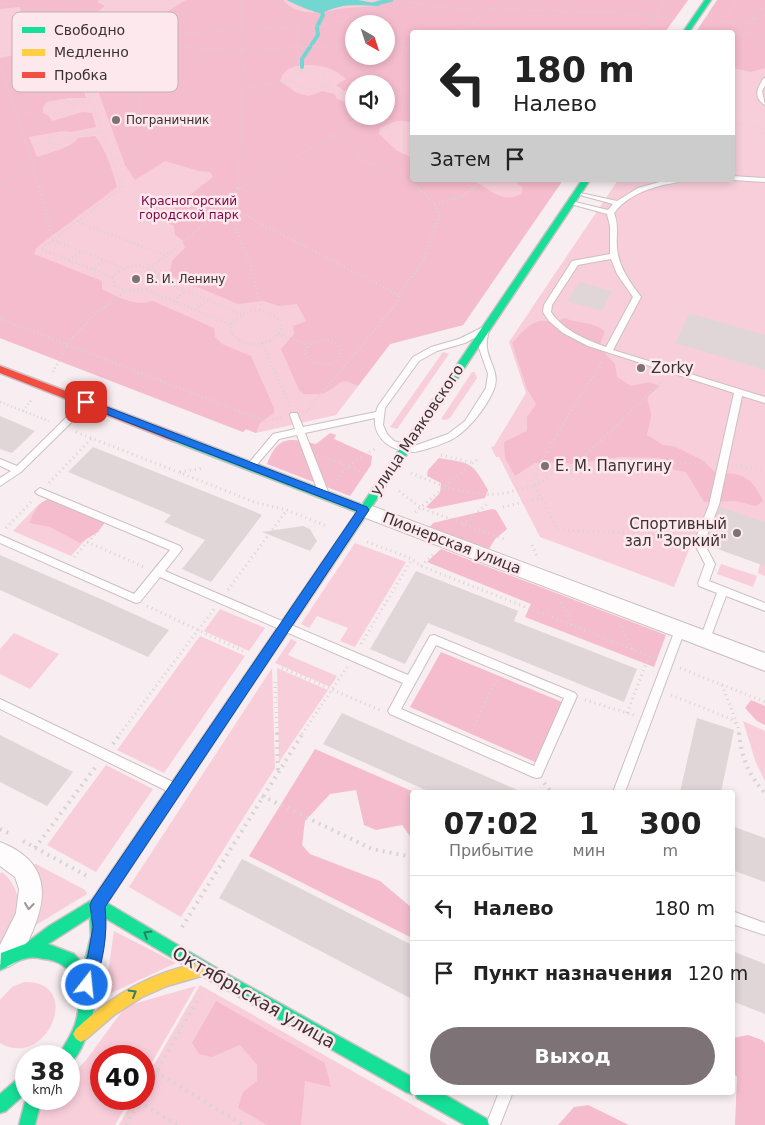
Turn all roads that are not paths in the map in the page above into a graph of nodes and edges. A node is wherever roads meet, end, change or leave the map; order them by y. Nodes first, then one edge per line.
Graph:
1 (708, 0) edge
2 (687, 30) edge
3 (765, 80) edge
4 (765, 103) edge
5 (735, 178) edge
6 (765, 180) edge
7 (585, 182) edge
8 (667, 182) edge
9 (578, 193) junction
10 (571, 203) junction
11 (617, 203) junction
12 (610, 213) junction
13 (614, 256) junction
14 (485, 329) junction
15 (608, 351) junction
16 (0, 369) edge
17 (739, 392) junction
18 (765, 400) edge
19 (86, 402) junction
20 (294, 414) road end
21 (379, 414) junction
22 (300, 431) junction
23 (405, 448) junction
24 (0, 462) edge
25 (251, 466) junction
26 (18, 470) junction
27 (0, 483) edge
28 (40, 492) dead end
29 (324, 494) junction
30 (364, 510) junction
31 (0, 539) edge
32 (158, 572) junction
33 (723, 591) junction
34 (765, 607) edge
35 (286, 627) junction
36 (680, 630) junction
37 (705, 639) junction
38 (765, 662) edge
39 (410, 681) junction
40 (0, 704) edge
41 (176, 790) junction
42 (619, 790) edge
43 (6, 845) edge
44 (97, 905) junction
45 (735, 918) edge
46 (765, 929) edge
47 (29, 950) junction
48 (3, 961) edge
49 (203, 969) junction
50 (87, 985) junction
51 (81, 1034) junction
52 (74, 1045) edge
53 (15, 1084) edge
54 (7, 1085) dead end
55 (410, 1085) edge
56 (15, 1092) edge
57 (429, 1095) edge
58 (505, 1095) edge
59 (0, 1105) edge
60 (31, 1110) edge
61 (27, 1125) edge
62 (481, 1125) edge
63 (493, 1125) edge

1 - 2 street
3 - 4 lane
5 - 6 lane
7 - 9 street, улица Маяковского
8 - 11 lane
9 - 10 street, улица Маяковского
9 - 11 lane
10 - 12 lane
10 - 14 street, улица Маяковского
11 - 12 lane
12 - 13 lane
13 - 15 lane
13 - 15 lane
14 - 21 lane
14 - 23 street, улица Маяковского
14 - 23 lane
15 - 17 lane
16 - 19 street, Пионерская улица
17 - 18 lane
17 - 33 lane
19 - 25 street, Пионерская улица
19 - 26 lane
20 - 22 lane
21 - 22 lane
21 - 23 lane
22 - 25 lane
22 - 29 lane
23 - 30 street, улица Маяковского
24 - 26 lane
25 - 29 street, Пионерская улица
26 - 27 lane
28 - 32 lane
29 - 30 street, Пионерская улица
30 - 35 street, улица Маяковского
30 - 36 street, Пионерская улица
31 - 32 lane
32 - 35 lane
33 - 34 lane
33 - 37 lane
35 - 39 lane
35 - 41 street, улица Маяковского
36 - 37 street, Пионерская улица
36 - 42 lane
37 - 38 street, Пионерская улица
39 - 39 lane
40 - 41 lane
41 - 44 street, улица Маяковского
43 -> 48 street
44 - 47 street, улица Маяковского
49 -> 44 street, Октябрьская улица
44 - 50 street
45 - 46 lane
47 - 48 street, улица Маяковского
47 - 50 street, улица Маяковского
51 -> 49 street
49 - 55 street, Октябрьская улица
50 - 51 street
51 - 52 street
53 - 54 street
56 - 59 street
57 - 62 street
58 - 63 lane
60 - 61 street

